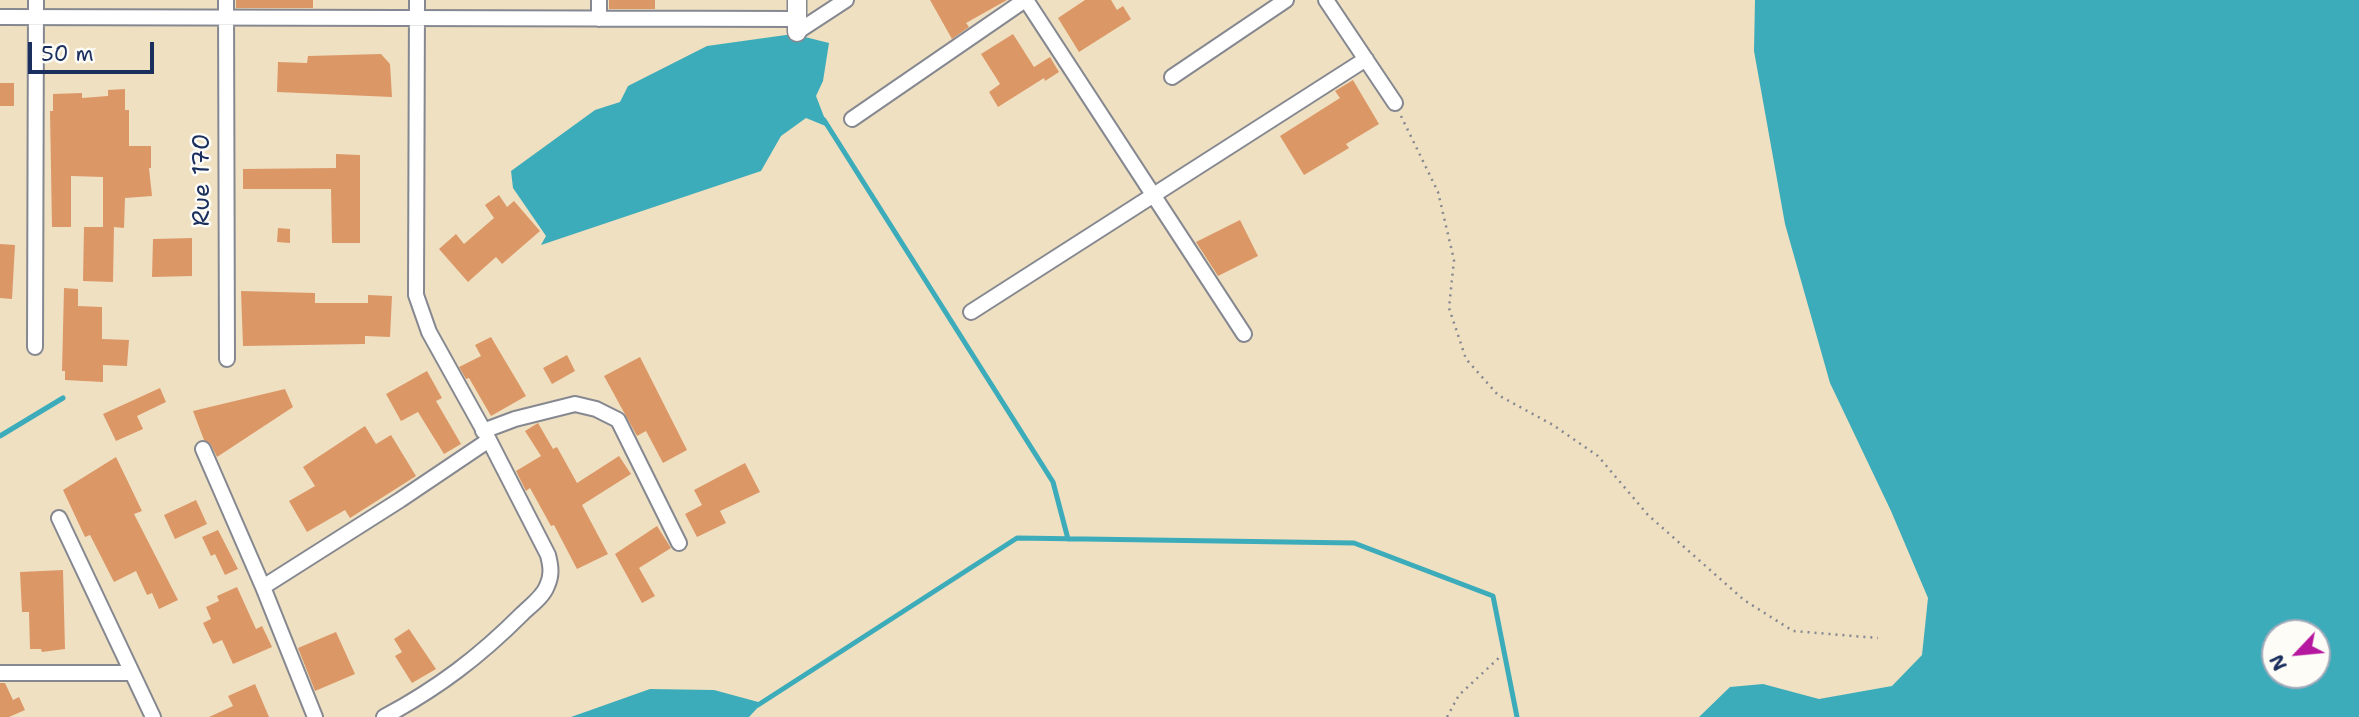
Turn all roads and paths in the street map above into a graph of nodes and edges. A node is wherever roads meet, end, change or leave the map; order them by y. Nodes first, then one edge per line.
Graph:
1 (36, 0) edge
2 (226, 0) edge
3 (417, 0) edge
4 (599, 0) edge
5 (797, 0) edge
6 (846, 0) edge
7 (1026, 0) edge
8 (1286, 0) edge
9 (1326, 0) edge
10 (0, 17) edge
11 (36, 17) junction
12 (225, 18) junction
13 (417, 18) junction
14 (599, 19) junction
15 (797, 25) junction
16 (1366, 60) junction
17 (1172, 77) dead end
18 (1395, 103) joint
19 (852, 119) dead end
20 (1154, 195) junction
21 (971, 312) dead end
22 (1244, 334) dead end
23 (35, 347) dead end
24 (227, 359) dead end
25 (486, 436) junction
26 (203, 449) dead end
27 (59, 517) dead end
28 (679, 543) dead end
29 (263, 587) junction
30 (1878, 638) dead end
31 (1502, 655) dead end
32 (0, 673) edge
33 (132, 673) junction
34 (153, 717) edge
35 (314, 717) edge
36 (384, 717) edge
37 (1447, 717) edge

1 - 11 street
2 - 12 street, Rue 170
3 - 13 street
4 - 14 street
5 - 15 street
6 - 15 street
7 - 19 street
7 - 20 street
8 - 17 street
9 - 16 street
10 - 11 street
11 - 12 street
11 - 23 street
12 - 13 street
12 - 24 street, Rue 170
13 - 14 street
13 - 25 street
14 - 15 street
16 - 18 street
16 - 20 street
18 - 30 path
20 - 21 street
20 - 22 street
25 - 28 street
25 - 29 street
25 - 36 street
26 - 29 street
27 - 33 street
29 - 35 street
31 - 37 path
32 - 33 street
33 - 34 street

